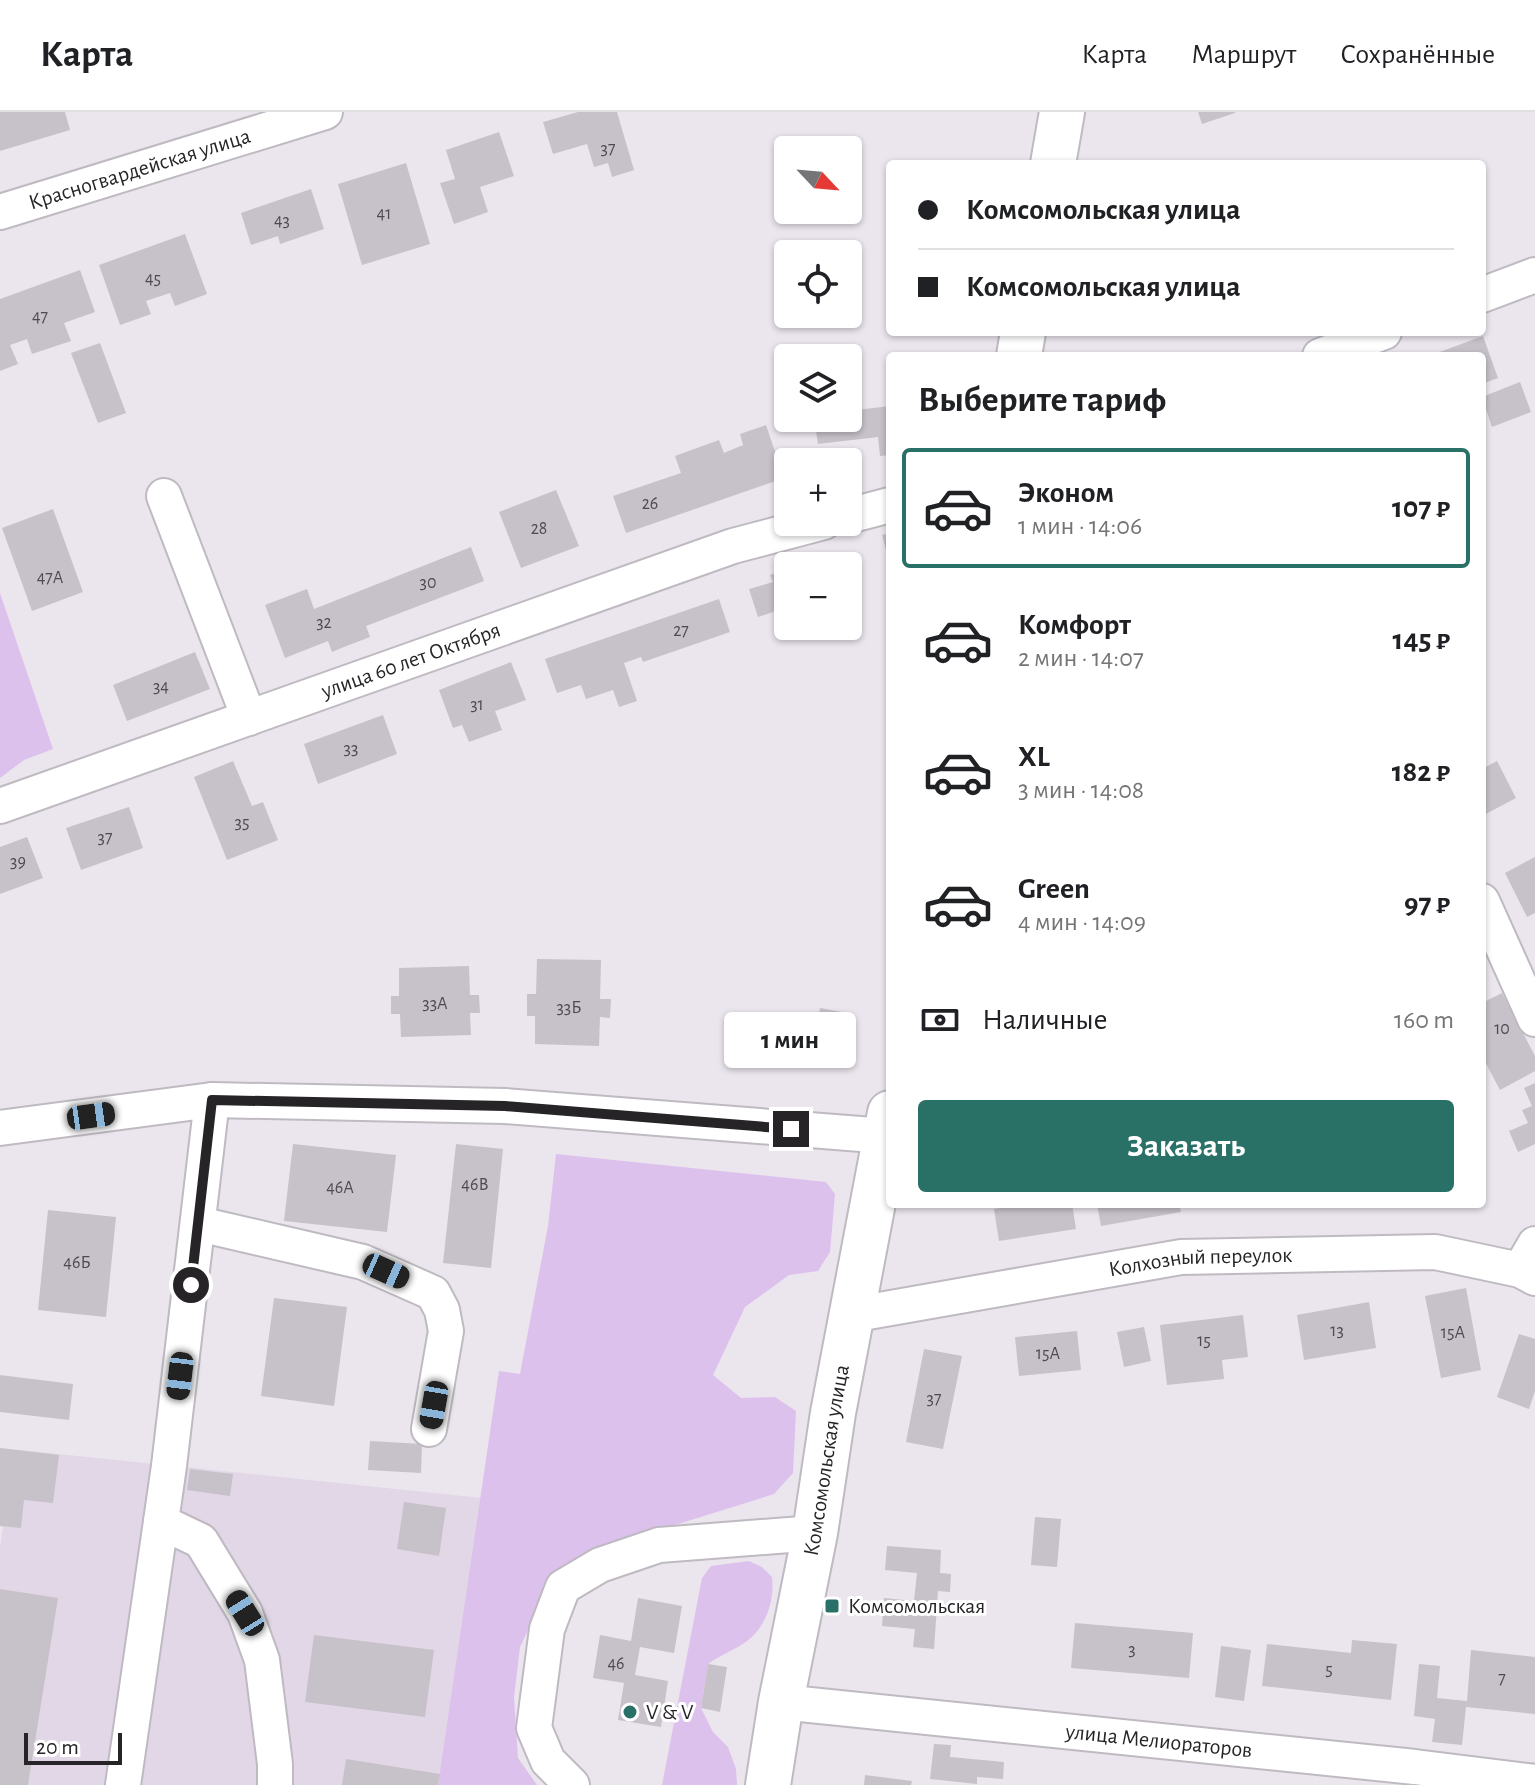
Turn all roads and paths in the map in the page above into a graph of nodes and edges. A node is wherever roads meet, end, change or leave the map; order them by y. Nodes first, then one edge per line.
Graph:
1 (325, 112) edge
2 (1062, 112) edge
3 (222, 127) edge
4 (1054, 160) edge
5 (0, 212) edge
6 (1535, 275) edge
7 (1486, 293) edge
8 (1373, 336) edge
9 (1331, 352) edge
10 (164, 496) dead end
11 (886, 506) edge
12 (862, 512) edge
13 (774, 535) edge
14 (249, 718) junction
15 (0, 806) edge
16 (1486, 910) edge
17 (1535, 1019) edge
18 (212, 1100) junction
19 (886, 1124) edge
20 (0, 1128) edge
21 (886, 1134) edge
22 (199, 1224) junction
23 (1530, 1264) edge
24 (851, 1315) junction
25 (429, 1429) dead end
26 (161, 1522) junction
27 (815, 1533) junction
28 (781, 1702) junction
29 (1535, 1782) edge
30 (123, 1785) edge
31 (275, 1785) edge
32 (572, 1785) edge
33 (768, 1785) edge

1 - 3 street, Красногвардейская улица
2 - 4 main road
3 - 5 street, Красногвардейская улица
6 - 7 street
8 - 9 street
10 - 14 street
11 - 12 street
13 - 14 street, улица 60 лет Октября
14 - 15 street, улица 60 лет Октября
16 - 17 street
18 - 19 street, Комсомольская улица
18 - 20 street, Комсомольская улица
18 - 22 street
21 - 24 main road, Комсомольская улица
22 - 25 street
22 - 26 street
23 - 24 street, Колхозный переулок
24 - 27 main road, Комсомольская улица
26 - 30 street
26 - 31 street
27 - 28 main road, Комсомольская улица
27 - 32 street
28 - 29 street, улица Мелиораторов
28 - 33 main road, Комсомольская улица

